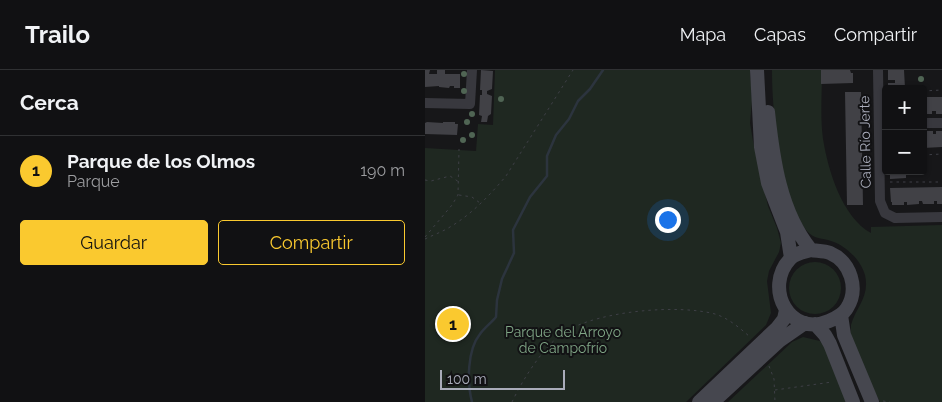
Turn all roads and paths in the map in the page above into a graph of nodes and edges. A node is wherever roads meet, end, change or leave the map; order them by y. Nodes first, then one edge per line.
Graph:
1 (471, 70) edge
2 (573, 70) edge
3 (757, 70) edge
4 (766, 70) edge
5 (878, 70) edge
6 (942, 90) edge
7 (927, 91) edge
8 (425, 103) edge
9 (927, 123) edge
10 (942, 123) edge
11 (882, 124) edge
12 (459, 149) dead end
13 (942, 154) edge
14 (927, 155) edge
15 (425, 180) edge
16 (459, 182) junction
17 (880, 182) junction
18 (942, 182) edge
19 (458, 195) junction
20 (481, 203) junction
21 (942, 217) edge
22 (425, 238) edge
23 (811, 250) junction
24 (791, 258) junction
25 (786, 310) junction
26 (841, 315) junction
27 (810, 323) junction
28 (760, 350) junction
29 (845, 381) junction
30 (775, 390) junction
31 (512, 402) edge
32 (699, 402) edge
33 (713, 402) edge
34 (775, 402) edge
35 (853, 402) edge
36 (872, 402) edge

1 - 8 street
2 - 20 path
3 - 24 main road
4 - 23 main road
5 - 11 street, Calle Río Jerte
6 - 7 path
9 - 10 street
11 - 17 street, Calle Río Jerte
12 - 16 path
13 - 14 path
15 - 16 path
16 - 19 path
17 - 18 path
17 - 21 street, Calle Río Jerte
19 - 20 path
19 - 22 path
20 - 22 path
23 - 24 main road
23 - 26 main road
24 - 25 main road
25 - 27 main road
25 - 28 main road
26 - 27 main road
26 - 36 main road
27 - 28 main road
27 - 29 main road
28 - 30 path
28 - 31 path
28 - 32 main road
28 - 33 main road
29 - 30 path
29 - 35 main road
30 - 34 path

